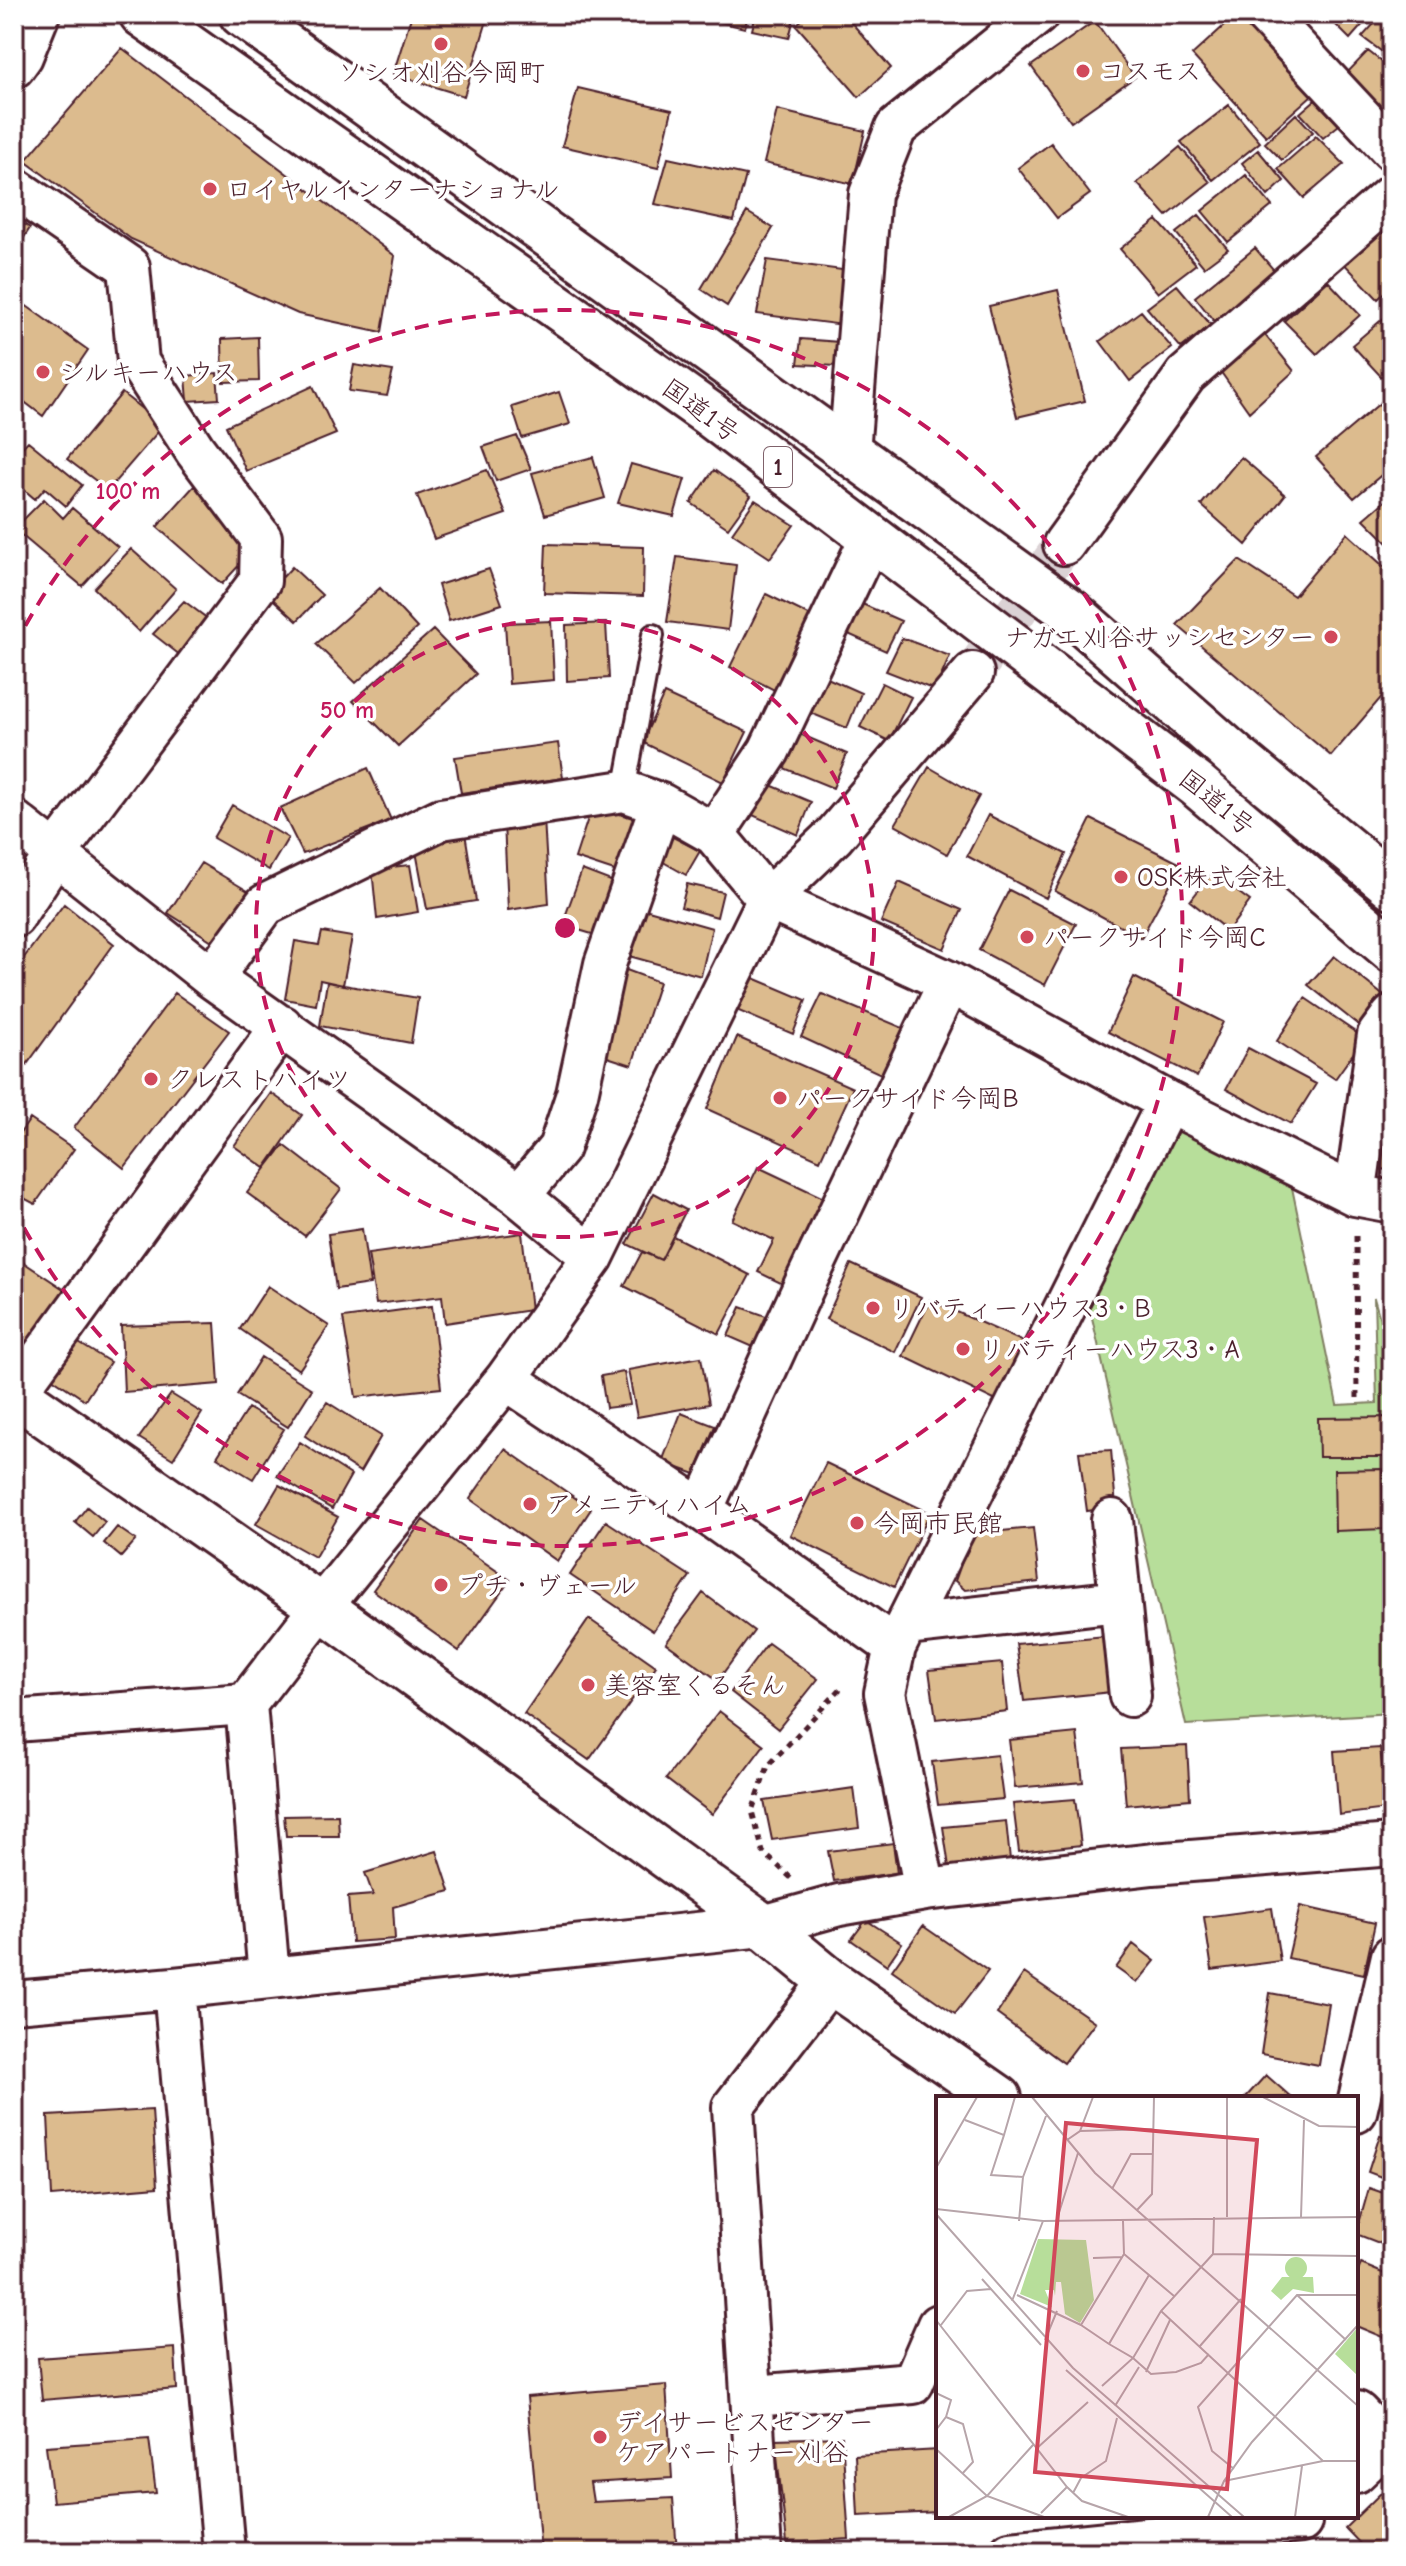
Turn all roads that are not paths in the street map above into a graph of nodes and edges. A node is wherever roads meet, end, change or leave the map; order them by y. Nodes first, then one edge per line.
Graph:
1 (39, 14) edge
2 (142, 14) edge
3 (242, 14) edge
4 (1038, 14) edge
5 (1265, 14) edge
6 (17, 60) edge
7 (1392, 150) edge
8 (14, 188) edge
9 (1392, 195) edge
10 (849, 452) junction
11 (870, 539) junction
12 (1064, 544) tunnel mouth
13 (653, 635) dead end
14 (973, 673) tunnel mouth
15 (642, 798) junction
16 (14, 821) edge
17 (714, 834) junction
18 (56, 853) junction
19 (1392, 886) edge
20 (768, 899) junction
21 (14, 917) edge
22 (1392, 950) edge
23 (212, 978) junction
24 (949, 982) junction
25 (1392, 1016) edge
26 (282, 1026) junction
27 (1168, 1102) junction
28 (519, 1196) junction
29 (1374, 1199) edge
30 (593, 1257) junction
31 (506, 1379) junction
32 (15, 1393) edge
33 (702, 1510) junction
34 (1112, 1520) dead end
35 (1119, 1601) junction
36 (321, 1607) junction
37 (902, 1636) junction
38 (1130, 1696) dead end
39 (246, 1704) junction
40 (14, 1721) edge
41 (1392, 1845) edge
42 (925, 1890) junction
43 (763, 1926) junction
44 (1392, 1956) edge
45 (269, 1977) junction
46 (830, 1981) junction
47 (174, 1988) junction
48 (14, 2002) edge
49 (996, 2096) edge
50 (1358, 2103) edge
51 (936, 2330) edge
52 (753, 2396) junction
53 (1299, 2530) edge
54 (224, 2552) edge
55 (761, 2552) edge
56 (1010, 2552) edge

1 - 6 street
2 - 11 main road, 国道1号 / 1
3 - 10 main road, 国道1号 / 1
4 - 10 street
5 - 7 street
8 - 18 street
9 - 12 street
10 - 19 main road, 国道1号 / 1
11 - 17 street
11 - 22 main road, 国道1号 / 1
13 - 15 lane
14 - 20 street
15 - 17 street
15 - 23 street
15 - 28 street
16 - 18 street
17 - 20 street
18 - 21 street
18 - 23 street
20 - 24 street
20 - 30 street
23 - 26 street
24 - 27 street
24 - 33 street
25 - 29 street
26 - 28 street
26 - 32 street
27 - 29 street
27 - 37 street
28 - 30 street
30 - 31 street
31 - 33 street
31 - 36 street
32 - 36 main road
33 - 37 street
34 - 35 street
35 - 37 street
35 - 38 street
36 - 39 street
36 - 43 main road
37 - 42 street
39 - 40 street
39 - 45 street
41 - 42 street
42 - 43 street
43 - 45 street
43 - 46 main road
44 - 50 street
45 - 47 street
46 - 49 main road
46 - 52 street
47 - 48 street
47 - 54 street
51 - 52 street
52 - 55 street
53 - 56 street

